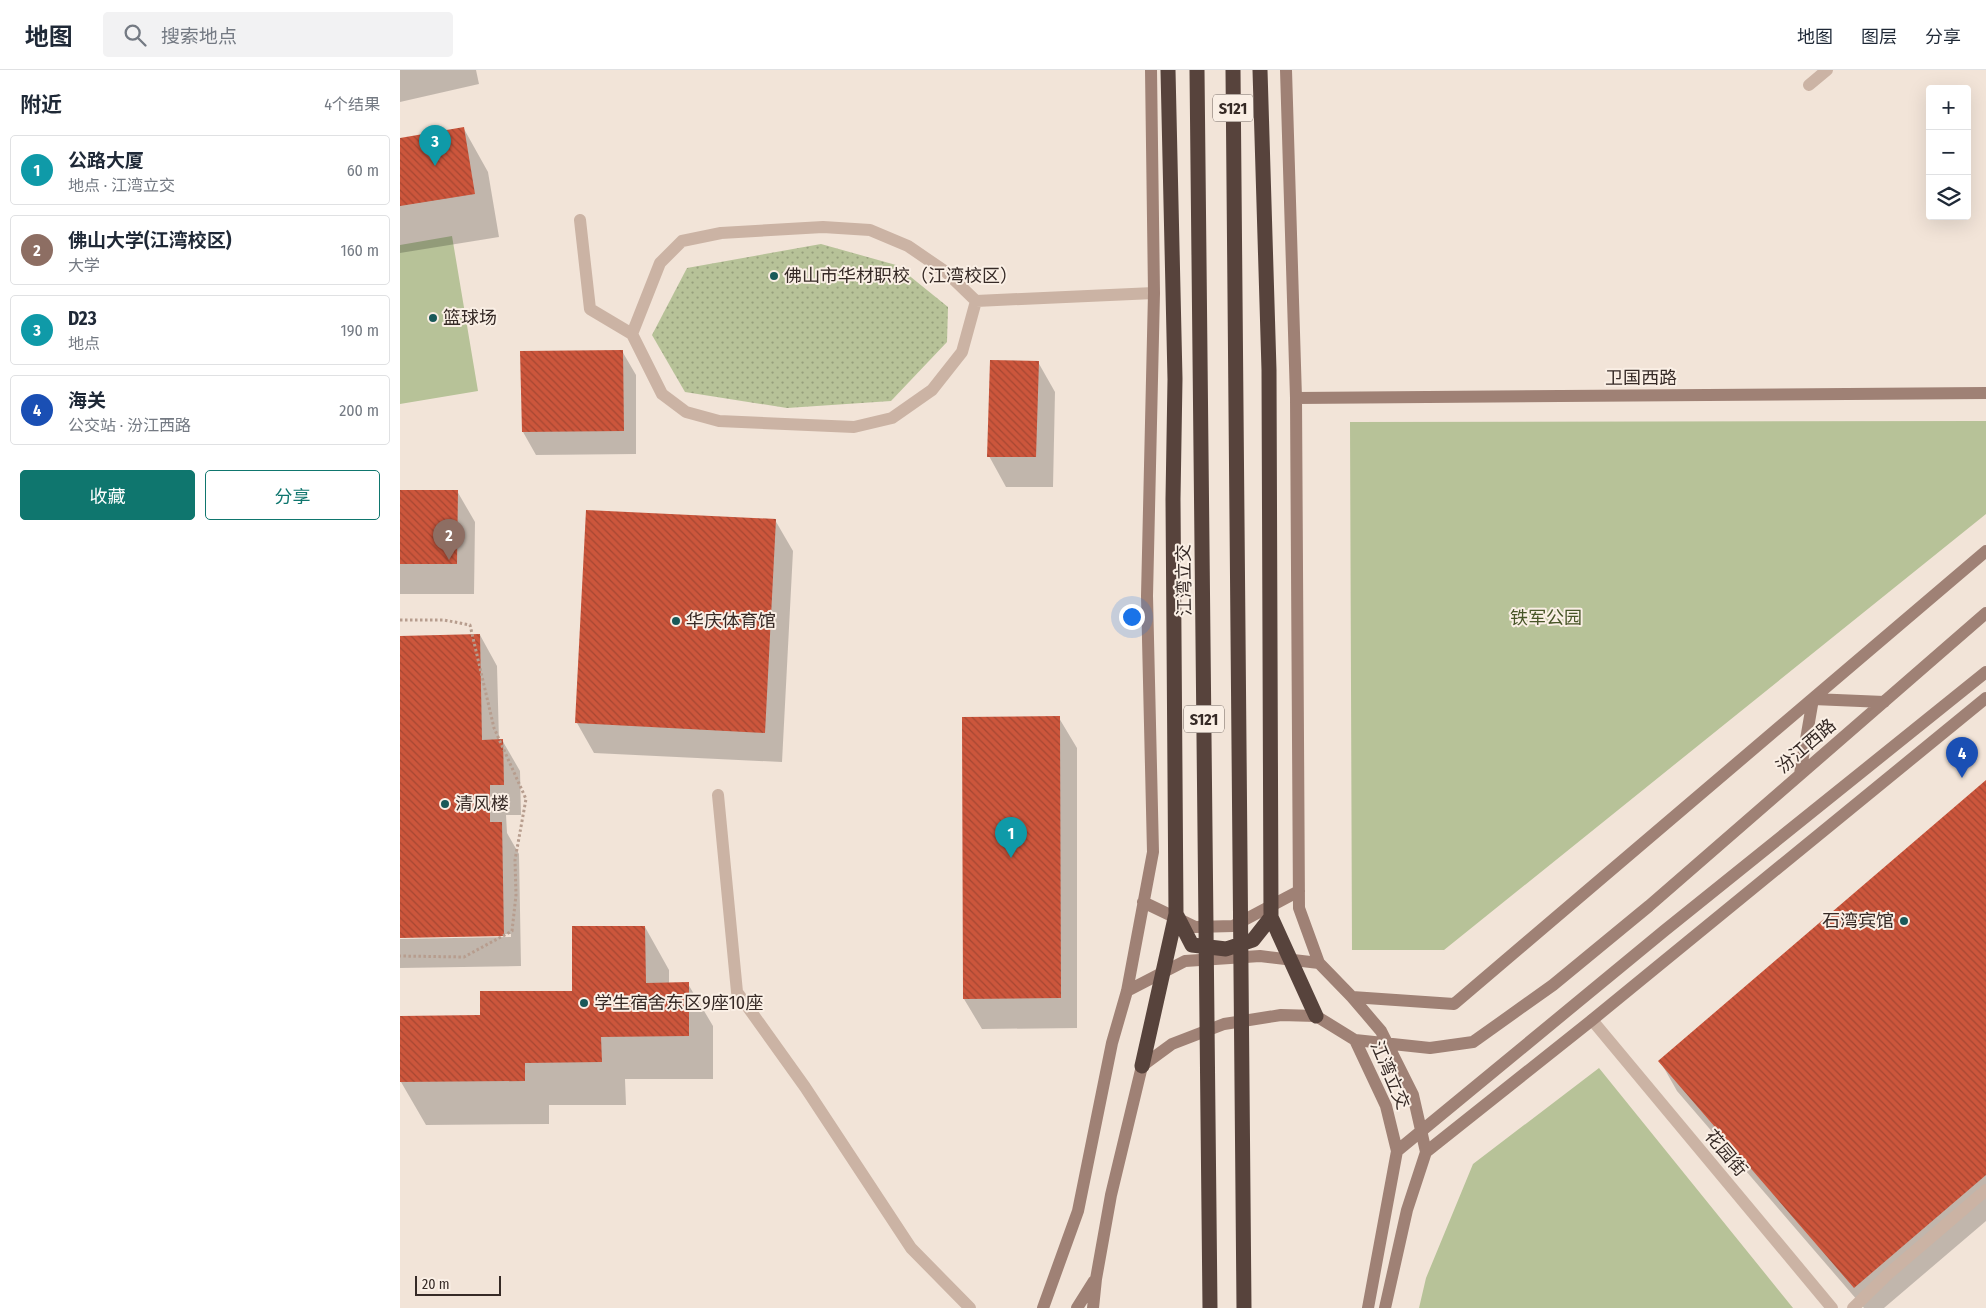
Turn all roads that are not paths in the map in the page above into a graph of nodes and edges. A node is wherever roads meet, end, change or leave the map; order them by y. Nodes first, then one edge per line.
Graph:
1 (1151, 70) edge
2 (1168, 70) edge
3 (1197, 70) edge
4 (1233, 70) edge
5 (1260, 70) edge
6 (1286, 70) edge
7 (1827, 70) edge
8 (1809, 85) dead end
9 (580, 220) dead end
10 (1154, 294) junction
11 (976, 301) junction
12 (632, 334) junction
13 (1986, 392) edge
14 (1296, 398) junction
15 (1986, 550) edge
16 (1986, 613) edge
17 (1986, 672) edge
18 (1986, 698) edge
19 (1813, 699) junction
20 (1884, 702) junction
21 (1800, 774) junction
22 (718, 795) dead end
23 (1299, 891) junction
24 (1143, 902) junction
25 (1176, 914) junction
26 (1272, 917) junction
27 (1319, 963) junction
28 (1127, 991) junction
29 (1352, 998) junction
30 (1316, 1016) junction
31 (1592, 1020) junction
32 (1355, 1040) junction
33 (1142, 1066) junction
34 (1397, 1151) junction
35 (1426, 1152) junction
36 (1986, 1190) edge
37 (1096, 1279) junction
38 (970, 1308) edge
39 (1043, 1308) edge
40 (1077, 1308) edge
41 (1093, 1308) edge
42 (1210, 1308) edge
43 (1244, 1308) edge
44 (1368, 1308) edge
45 (1385, 1308) edge
46 (1832, 1308) edge
47 (1853, 1308) edge

1 - 10 main road
2 - 25 highway
3 - 42 highway, 江湾立交 / S121
4 - 43 highway, S121
5 - 26 highway
6 - 14 main road
7 - 8 street
9 - 12 street
10 - 11 street
10 - 24 main road
11 - 12 street
11 - 12 street
13 - 14 main road, 卫国西路
14 - 23 main road
15 - 19 main road
16 - 20 main road, 汾江西路
17 - 34 main road
18 - 31 main road
19 - 20 main road
19 - 21 main road
19 - 29 main road
20 - 21 main road, 汾江西路
21 - 32 main road, 汾江西路
22 - 38 street
23 - 24 main road
23 - 27 main road
24 - 28 main road
25 - 26 highway
25 - 33 highway
26 - 30 highway
27 - 28 main road
27 - 29 main road
28 - 39 main road
29 - 35 main road
30 - 32 main road, 江湾立交
30 - 33 main road, 江湾立交
31 - 35 main road
31 - 46 street, 花园街
32 - 34 main road, 江湾立交
33 - 37 main road
34 - 44 main road, 江湾立交
35 - 45 main road
36 - 47 street
37 - 40 main road
37 - 41 main road

